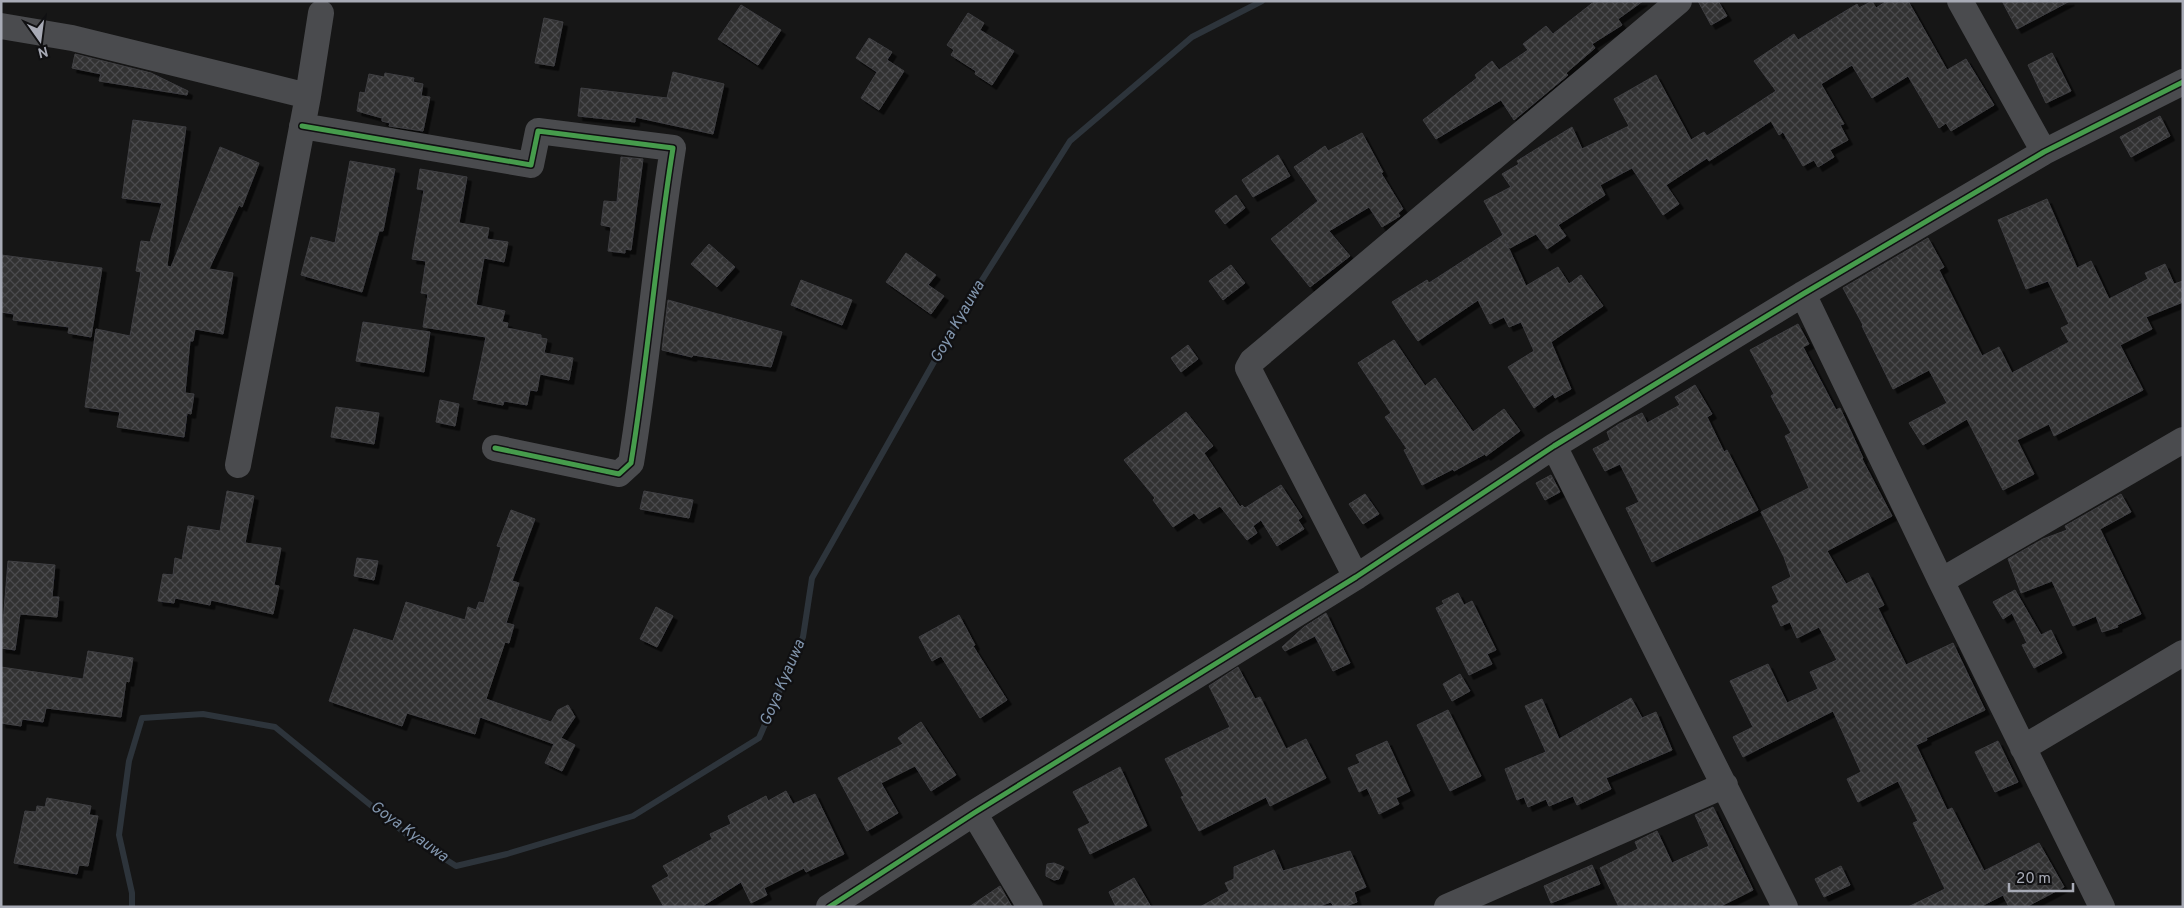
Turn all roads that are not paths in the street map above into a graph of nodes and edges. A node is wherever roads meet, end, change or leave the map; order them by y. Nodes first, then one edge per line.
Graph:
1 (1679, 1) edge
2 (1960, 1) edge
3 (321, 13) dead end
4 (1, 26) edge
5 (2183, 82) edge
6 (308, 96) junction
7 (302, 126) junction
8 (2044, 152) junction
9 (1803, 294) junction
10 (2183, 440) edge
11 (1554, 446) junction
12 (495, 448) dead end
13 (238, 465) dead end
14 (1356, 576) junction
15 (1941, 581) junction
16 (2183, 654) edge
17 (2023, 748) junction
18 (1725, 786) junction
19 (974, 813) junction
20 (829, 907) edge
21 (1030, 907) edge
22 (1448, 907) edge
23 (1785, 907) edge
24 (2102, 907) edge

1 - 14 street
2 - 8 street
3 - 6 street
4 - 6 street
5 - 8 street
6 - 7 street
7 - 12 street
7 - 13 street
8 - 9 street
9 - 11 street
9 - 15 street
10 - 15 street
11 - 14 street
11 - 18 street
14 - 19 street
15 - 17 street
16 - 17 street
17 - 24 street
18 - 22 street
18 - 23 street
19 - 20 street
19 - 21 street

